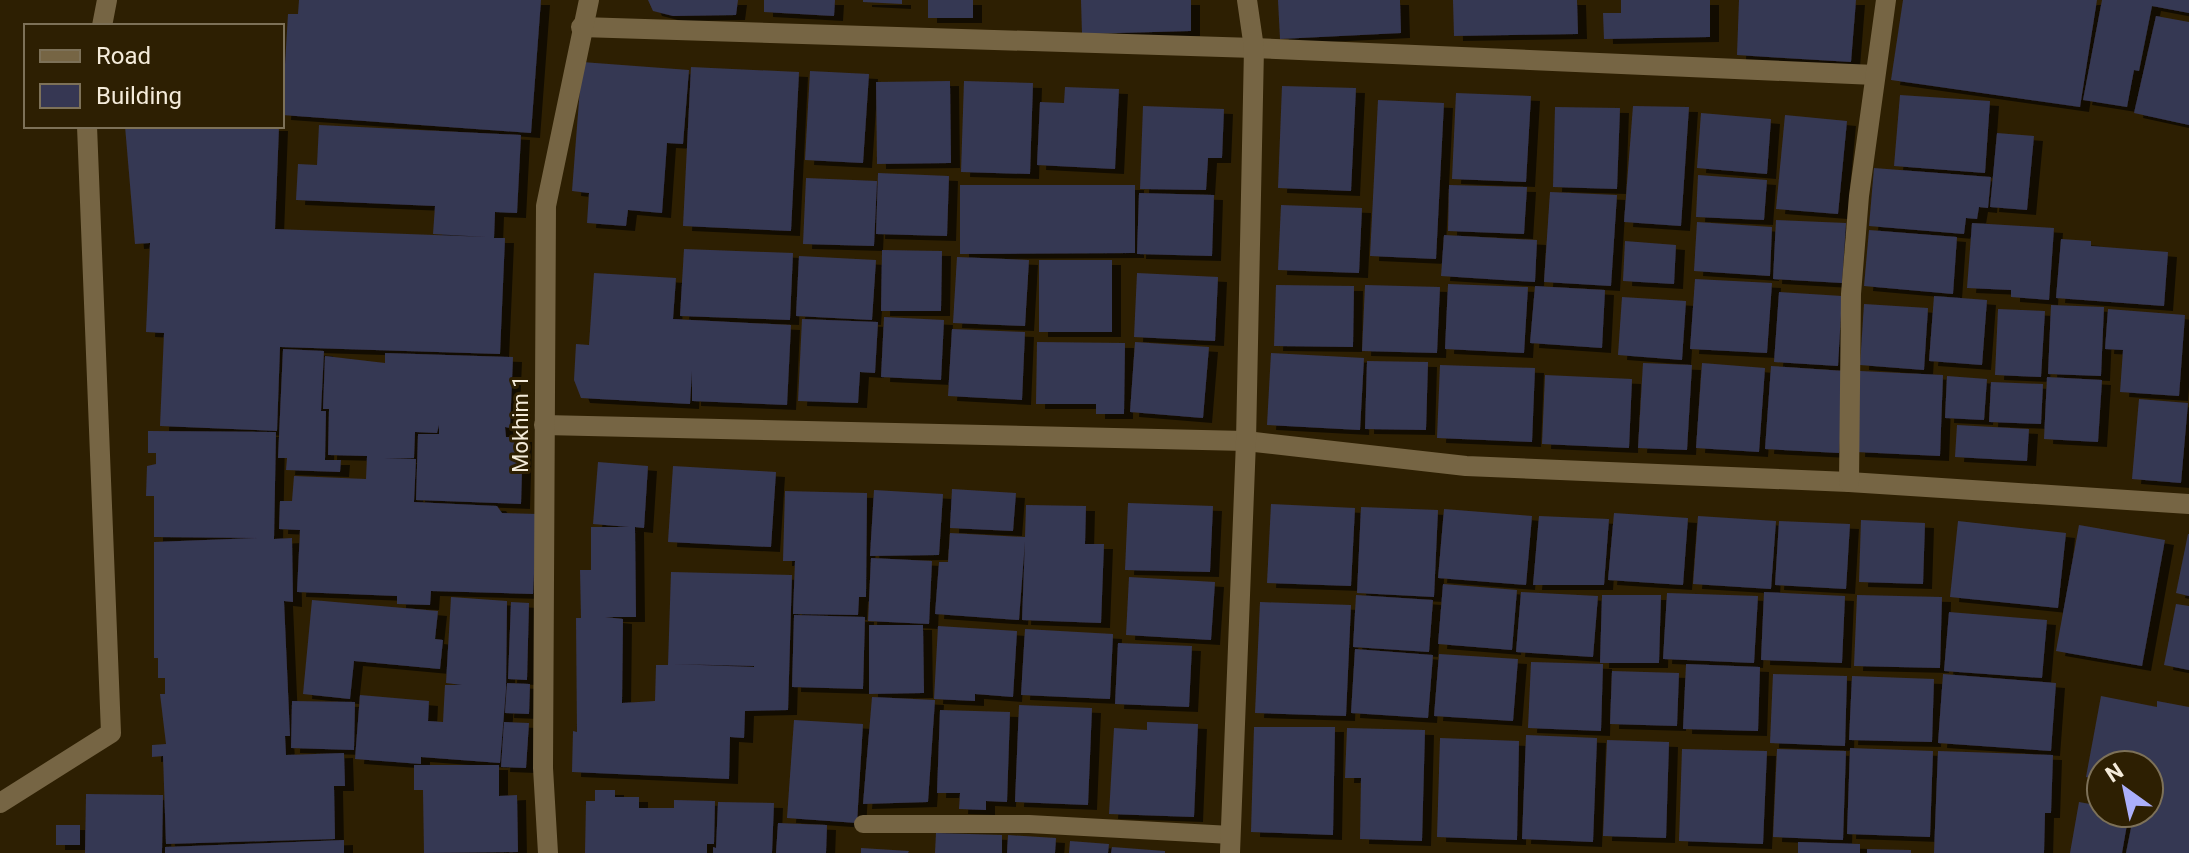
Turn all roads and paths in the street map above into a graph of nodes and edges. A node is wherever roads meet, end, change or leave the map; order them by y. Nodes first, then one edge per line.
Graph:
1 (107, 0) edge
2 (589, 0) edge
3 (1247, 0) edge
4 (1886, 0) edge
5 (102, 24) edge
6 (581, 27) junction
7 (1254, 48) junction
8 (1875, 75) junction
9 (87, 128) edge
10 (544, 425) junction
11 (1246, 441) junction
12 (1849, 482) junction
13 (2189, 504) edge
14 (0, 803) edge
15 (863, 824) dead end
16 (1231, 844) edge
17 (548, 853) edge

1 - 5 street
2 - 6 street, Mokhim 1
3 - 7 street
4 - 8 street
6 - 7 street
6 - 10 street, Mokhim 1
7 - 8 street
7 - 11 street
8 - 12 street
9 - 14 street
10 - 11 street
10 - 17 street, Mokhim 1
11 - 12 street
11 - 16 street
12 - 13 street
15 - 16 lane

